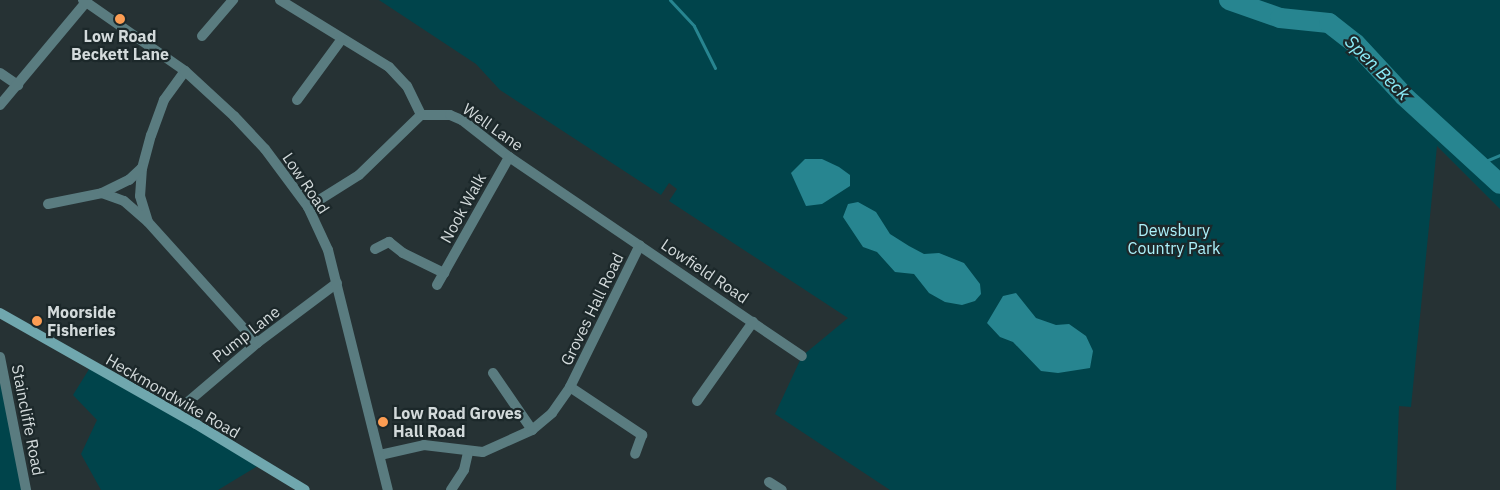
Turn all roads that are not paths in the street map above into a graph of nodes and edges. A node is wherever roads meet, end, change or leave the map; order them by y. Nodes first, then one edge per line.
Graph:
1 (233, 0) edge
2 (280, 0) edge
3 (85, 1) edge
4 (202, 36) dead end
5 (342, 40) junction
6 (185, 71) junction
7 (0, 73) edge
8 (18, 85) junction
9 (297, 100) dead end
10 (0, 105) edge
11 (421, 116) junction
12 (509, 157) junction
13 (142, 168) junction
14 (102, 193) junction
15 (48, 204) dead end
16 (308, 208) junction
17 (148, 222) junction
18 (640, 244) junction
19 (375, 249) dead end
20 (444, 273) junction
21 (337, 283) junction
22 (437, 285) dead end
23 (0, 313) edge
24 (753, 322) junction
25 (257, 344) junction
26 (802, 356) dead end
27 (0, 357) edge
28 (493, 373) dead end
29 (570, 387) junction
30 (697, 400) dead end
31 (176, 412) junction
32 (532, 430) junction
33 (468, 452) junction
34 (635, 454) dead end
35 (380, 455) junction
36 (769, 482) dead end
37 (26, 490) edge
38 (305, 490) edge
39 (388, 490) edge
40 (451, 490) edge
41 (782, 490) edge

1 - 4 street
2 - 5 street
3 - 6 street, Low Road
3 - 8 street
5 - 9 street
5 - 11 street
6 - 13 street
6 - 16 street, Low Road
7 - 8 street
8 - 10 street
11 - 12 street, Well Lane
11 - 16 street
12 - 18 street, Well Lane
12 - 20 street, Nook Walk
13 - 14 street
13 - 17 street
14 - 15 street
14 - 17 street
16 - 21 street, Low Road
17 - 25 street
18 - 24 street, Lowfield Road
18 - 29 street, Groves Hall Road
19 - 20 street
20 - 22 street, Nook Walk
21 - 25 street, Pump Lane
21 - 35 street, Low Road
23 - 31 main road, Heckmondwike Road
24 - 26 street, Lowfield Road
24 - 30 street, Lowfield Road
25 - 31 street, Pump Lane
27 - 37 street, Staincliffe Road
28 - 32 street
29 - 32 street, Groves Hall Road
29 - 34 street, Groves Hall Road
31 - 38 main road, Heckmondwike Road
32 - 33 street, Groves Hall Road
33 - 35 street, Groves Hall Road
33 - 40 street
35 - 39 street, Low Road
36 - 41 street

